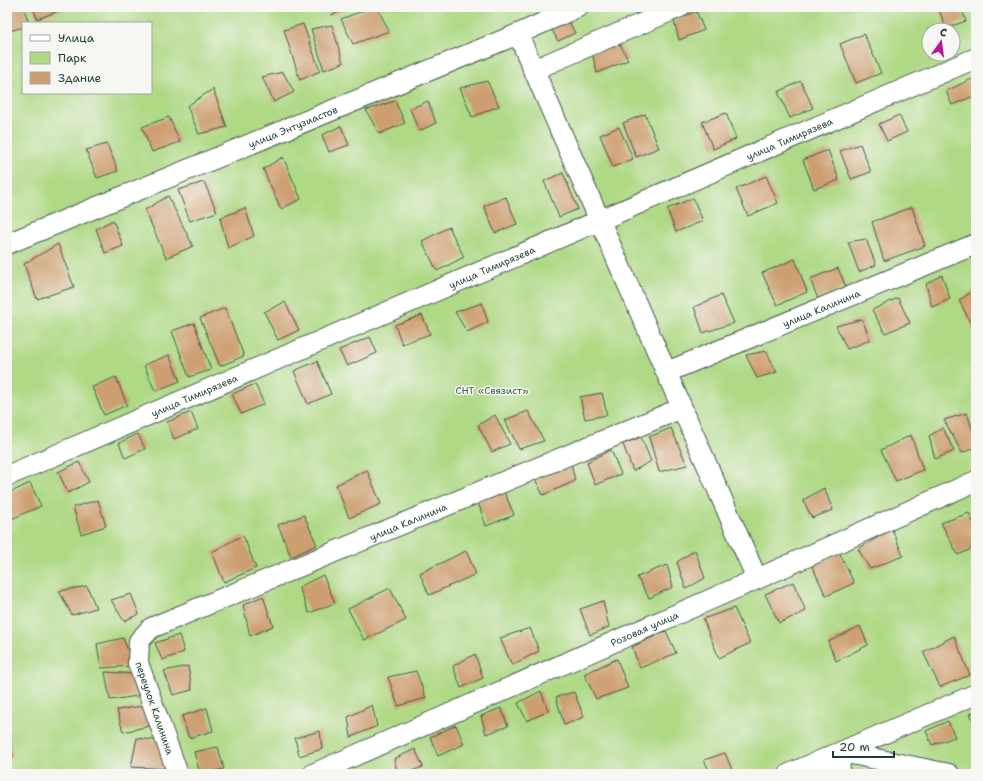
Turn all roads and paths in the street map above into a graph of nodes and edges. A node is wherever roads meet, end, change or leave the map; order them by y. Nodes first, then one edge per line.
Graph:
1 (578, 7) edge
2 (680, 7) edge
3 (518, 34) junction
4 (976, 58) edge
5 (533, 70) junction
6 (600, 220) junction
7 (7, 244) edge
8 (976, 244) edge
9 (666, 372) junction
10 (682, 408) junction
11 (7, 476) edge
12 (976, 481) edge
13 (757, 579) junction
14 (138, 641) joint
15 (976, 694) edge
16 (842, 752) junction
17 (178, 774) edge
18 (313, 774) edge
19 (789, 774) edge
20 (838, 774) edge
21 (949, 774) edge

1 - 3 street, улица Энтузиастов
2 - 5 street
3 - 5 street
3 - 7 street, улица Энтузиастов
4 - 6 street, улица Тимирязева
5 - 6 street
6 - 9 street
6 - 11 street, улица Тимирязева
8 - 9 street, улица Калинина
9 - 10 street
10 - 13 street
10 - 14 street, улица Калинина
12 - 13 street, Розовая улица
13 - 18 street, Розовая улица
14 - 17 street, переулок Калинина
15 - 16 street
16 - 19 street
16 - 20 street
16 - 21 street

